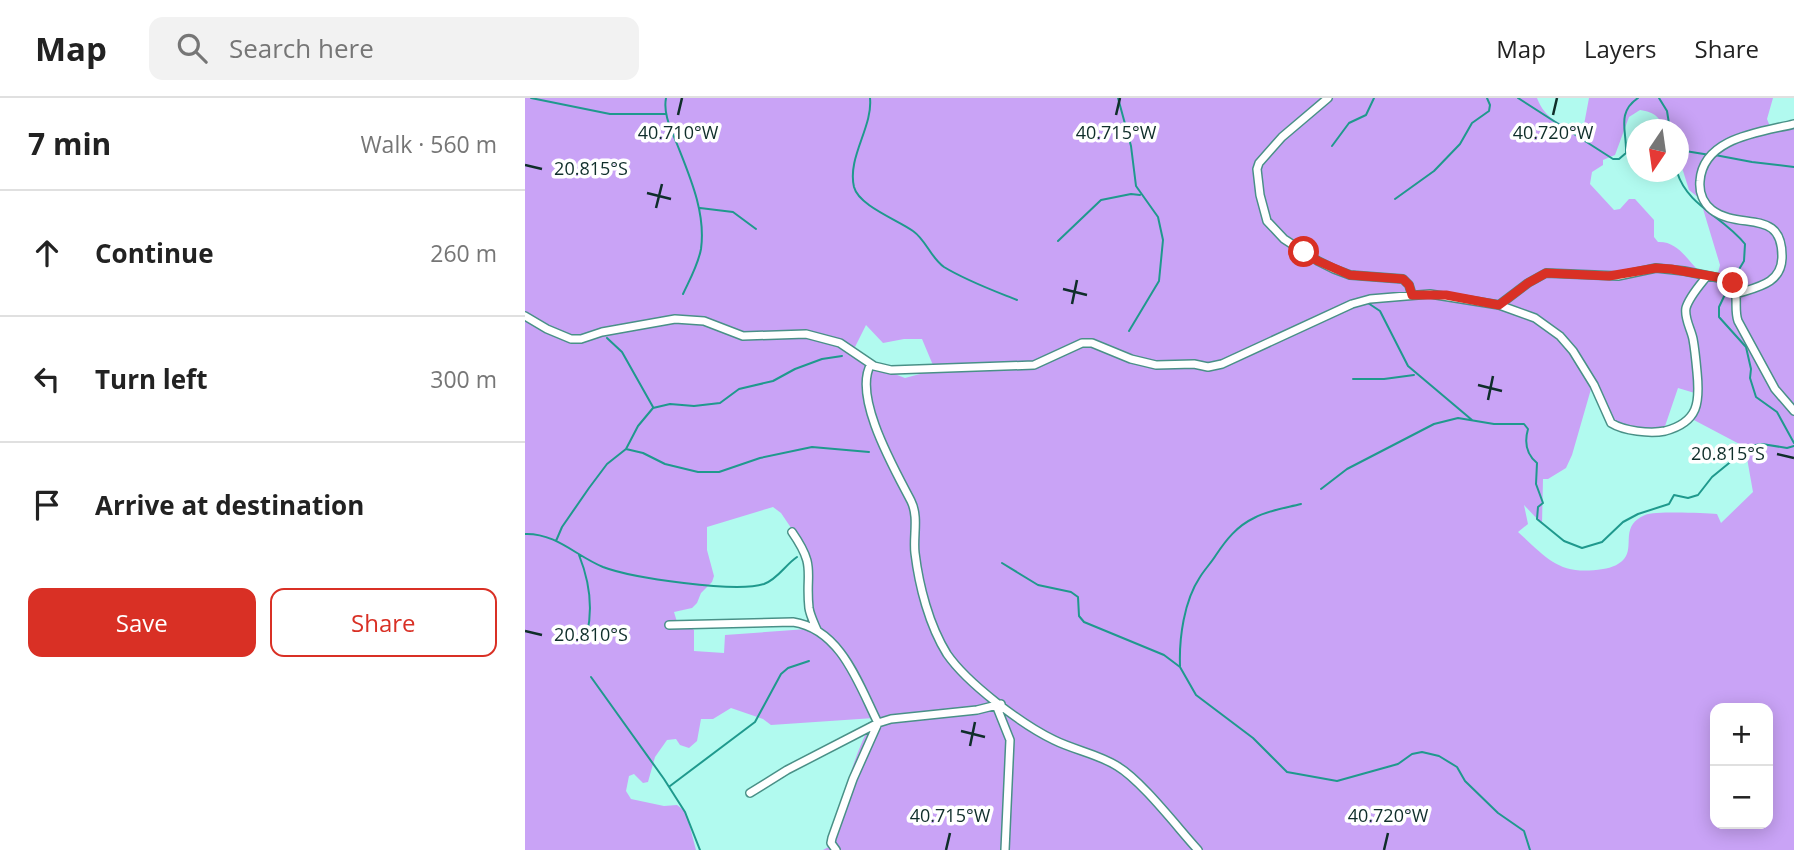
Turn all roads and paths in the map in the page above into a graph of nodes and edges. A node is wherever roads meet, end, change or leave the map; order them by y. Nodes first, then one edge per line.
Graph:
1 (1328, 98) edge
2 (1794, 124) edge
3 (1707, 276) junction
4 (1734, 288) junction
5 (1412, 295) junction
6 (1499, 305) junction
7 (525, 316) edge
8 (871, 364) junction
9 (1794, 411) edge
10 (792, 532) dead end
11 (809, 611) junction
12 (800, 623) junction
13 (669, 625) dead end
14 (817, 630) junction
15 (998, 705) junction
16 (878, 723) junction
17 (750, 793) dead end
18 (835, 850) edge
19 (1005, 850) edge
20 (1198, 850) edge

1 - 5 street
2 - 4 street
3 - 4 street
3 - 6 street
3 - 6 street
4 - 9 street
5 - 6 street
5 - 8 street
7 - 8 street
8 - 15 street
10 - 11 street
11 - 12 street
11 - 14 street
12 - 13 street
12 - 14 street
14 - 16 street
15 - 16 street
15 - 19 street
15 - 20 street
16 - 17 street
16 - 18 street

